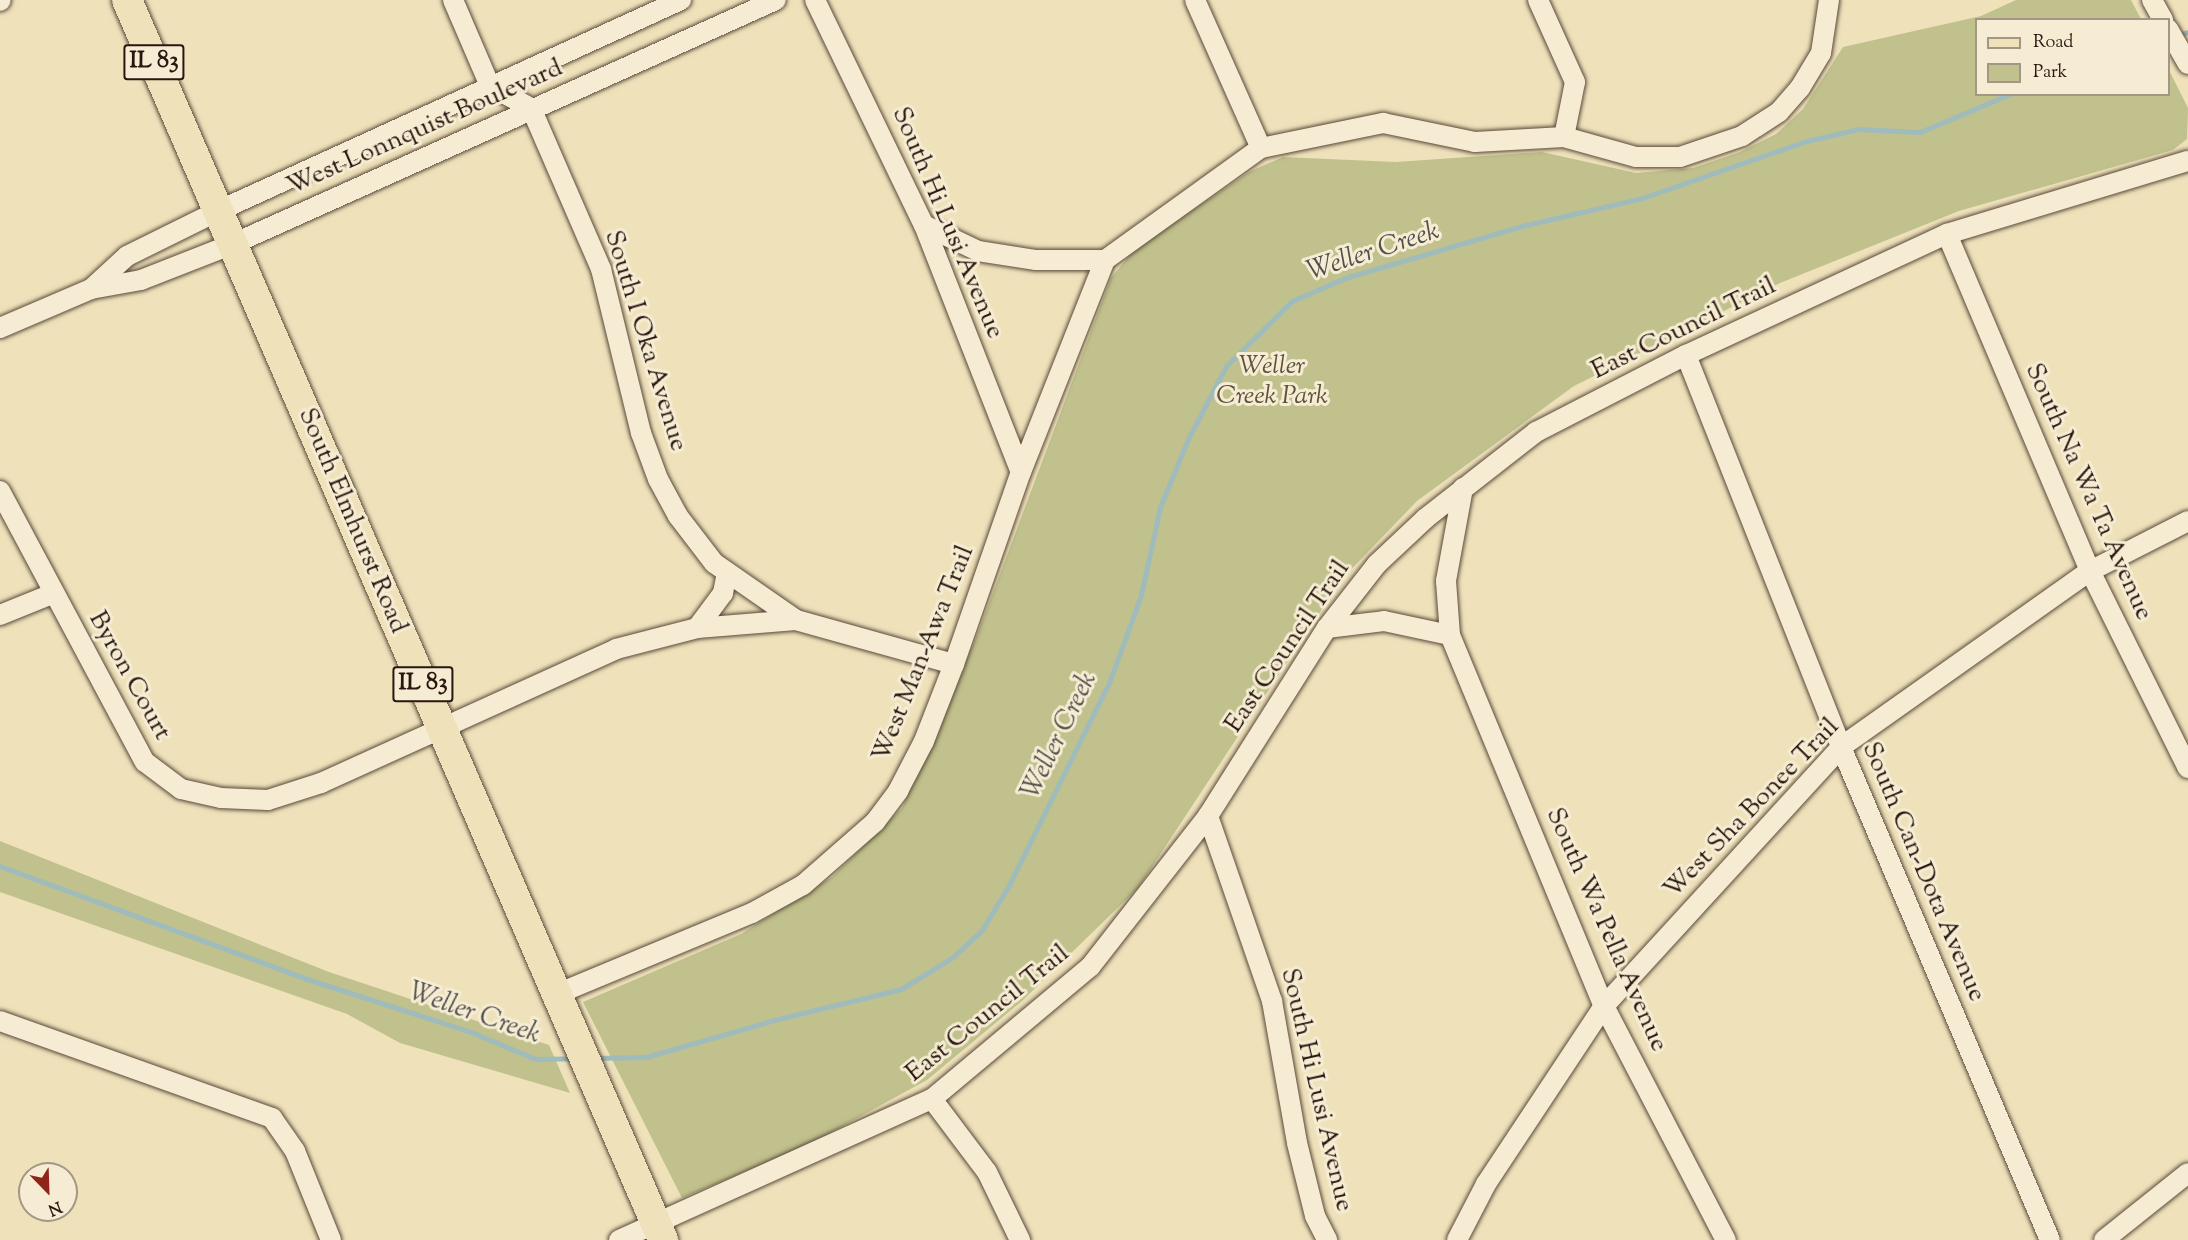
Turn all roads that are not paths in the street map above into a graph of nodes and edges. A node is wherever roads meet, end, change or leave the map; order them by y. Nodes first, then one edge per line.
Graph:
1 (127, 0) edge
2 (453, 0) edge
3 (681, 0) edge
4 (776, 0) edge
5 (815, 0) edge
6 (1196, 0) edge
7 (1538, 0) edge
8 (1829, 0) edge
9 (2152, 0) edge
10 (2162, 18) edge
11 (2170, 32) edge
12 (2188, 64) edge
13 (490, 86) junction
14 (531, 108) junction
15 (1564, 136) junction
16 (1261, 148) junction
17 (2188, 161) edge
18 (218, 211) junction
19 (924, 225) junction
20 (1947, 234) junction
21 (233, 244) junction
22 (1105, 260) junction
23 (91, 289) junction
24 (0, 328) edge
25 (1686, 355) junction
26 (1021, 472) junction
27 (1463, 488) junction
28 (0, 491) edge
29 (2188, 521) edge
30 (2090, 571) junction
31 (727, 572) junction
32 (52, 594) junction
33 (0, 615) edge
34 (796, 620) junction
35 (697, 628) junction
36 (1327, 628) junction
37 (1450, 635) junction
38 (954, 664) junction
39 (441, 727) junction
40 (1841, 747) junction
41 (2188, 768) edge
42 (1208, 816) junction
43 (1604, 1006) junction
44 (562, 1007) junction
45 (0, 1021) edge
46 (932, 1099) junction
47 (2188, 1173) edge
48 (659, 1232) edge
49 (331, 1240) edge
50 (619, 1240) edge
51 (1020, 1240) edge
52 (1326, 1240) edge
53 (1457, 1240) edge
54 (1726, 1240) edge
55 (2050, 1240) edge
56 (2104, 1240) edge

1 - 18 main road, South Elmhurst Road / IL 83
2 - 13 street
3 - 13 street, West Lonnquist Boulevard
4 - 14 street, West Lonnquist Boulevard
5 - 19 street, South Hi Lusi Avenue
6 - 16 street
7 - 15 street
8 - 15 street
9 - 10 street
11 - 12 street
13 - 14 street
13 - 18 street, West Lonnquist Boulevard
14 - 21 street, West Lonnquist Boulevard
14 - 31 street, South I Oka Avenue
15 - 16 street
16 - 22 street
17 - 20 street, East Council Trail
18 - 21 main road, South Elmhurst Road / IL 83
18 - 23 street, West Lonnquist Boulevard
19 - 22 street
19 - 26 street, South Hi Lusi Avenue
20 - 25 street, East Council Trail
20 - 30 street, South Na Wa Ta Avenue
21 - 23 street, West Lonnquist Boulevard
21 - 39 main road, South Elmhurst Road / IL 83
22 - 26 street, West Man-Awa Trail
23 - 24 street, West Lonnquist Boulevard
25 - 27 street, East Council Trail
25 - 40 street, South Can-Dota Avenue
26 - 38 street, West Man-Awa Trail
27 - 36 street, East Council Trail
27 - 37 street, South Wa Pella Avenue
28 - 32 street, Byron Court
29 - 30 street, West Sha Bonee Trail
30 - 40 street, West Sha Bonee Trail
30 - 41 street, South Na Wa Ta Avenue
31 - 34 street, South I Oka Avenue
31 - 35 street
32 - 33 street
32 - 39 street, Byron Court
34 - 35 street, Byron Court
34 - 38 street
35 - 39 street, Byron Court
36 - 37 street
36 - 42 street, East Council Trail
37 - 43 street, South Wa Pella Avenue
38 - 44 street, West Man-Awa Trail
39 - 44 main road, South Elmhurst Road / IL 83
40 - 43 street, West Sha Bonee Trail
40 - 55 street, South Can-Dota Avenue
42 - 46 street, East Council Trail
42 - 52 street, South Hi Lusi Avenue
43 - 53 street, West Sha Bonee Trail
43 - 54 street, South Wa Pella Avenue
44 - 48 main road, South Elmhurst Road / IL 83
45 - 49 street
46 - 48 street, East Council Trail
46 - 51 street
47 - 56 street
48 - 50 street, East Council Trail

